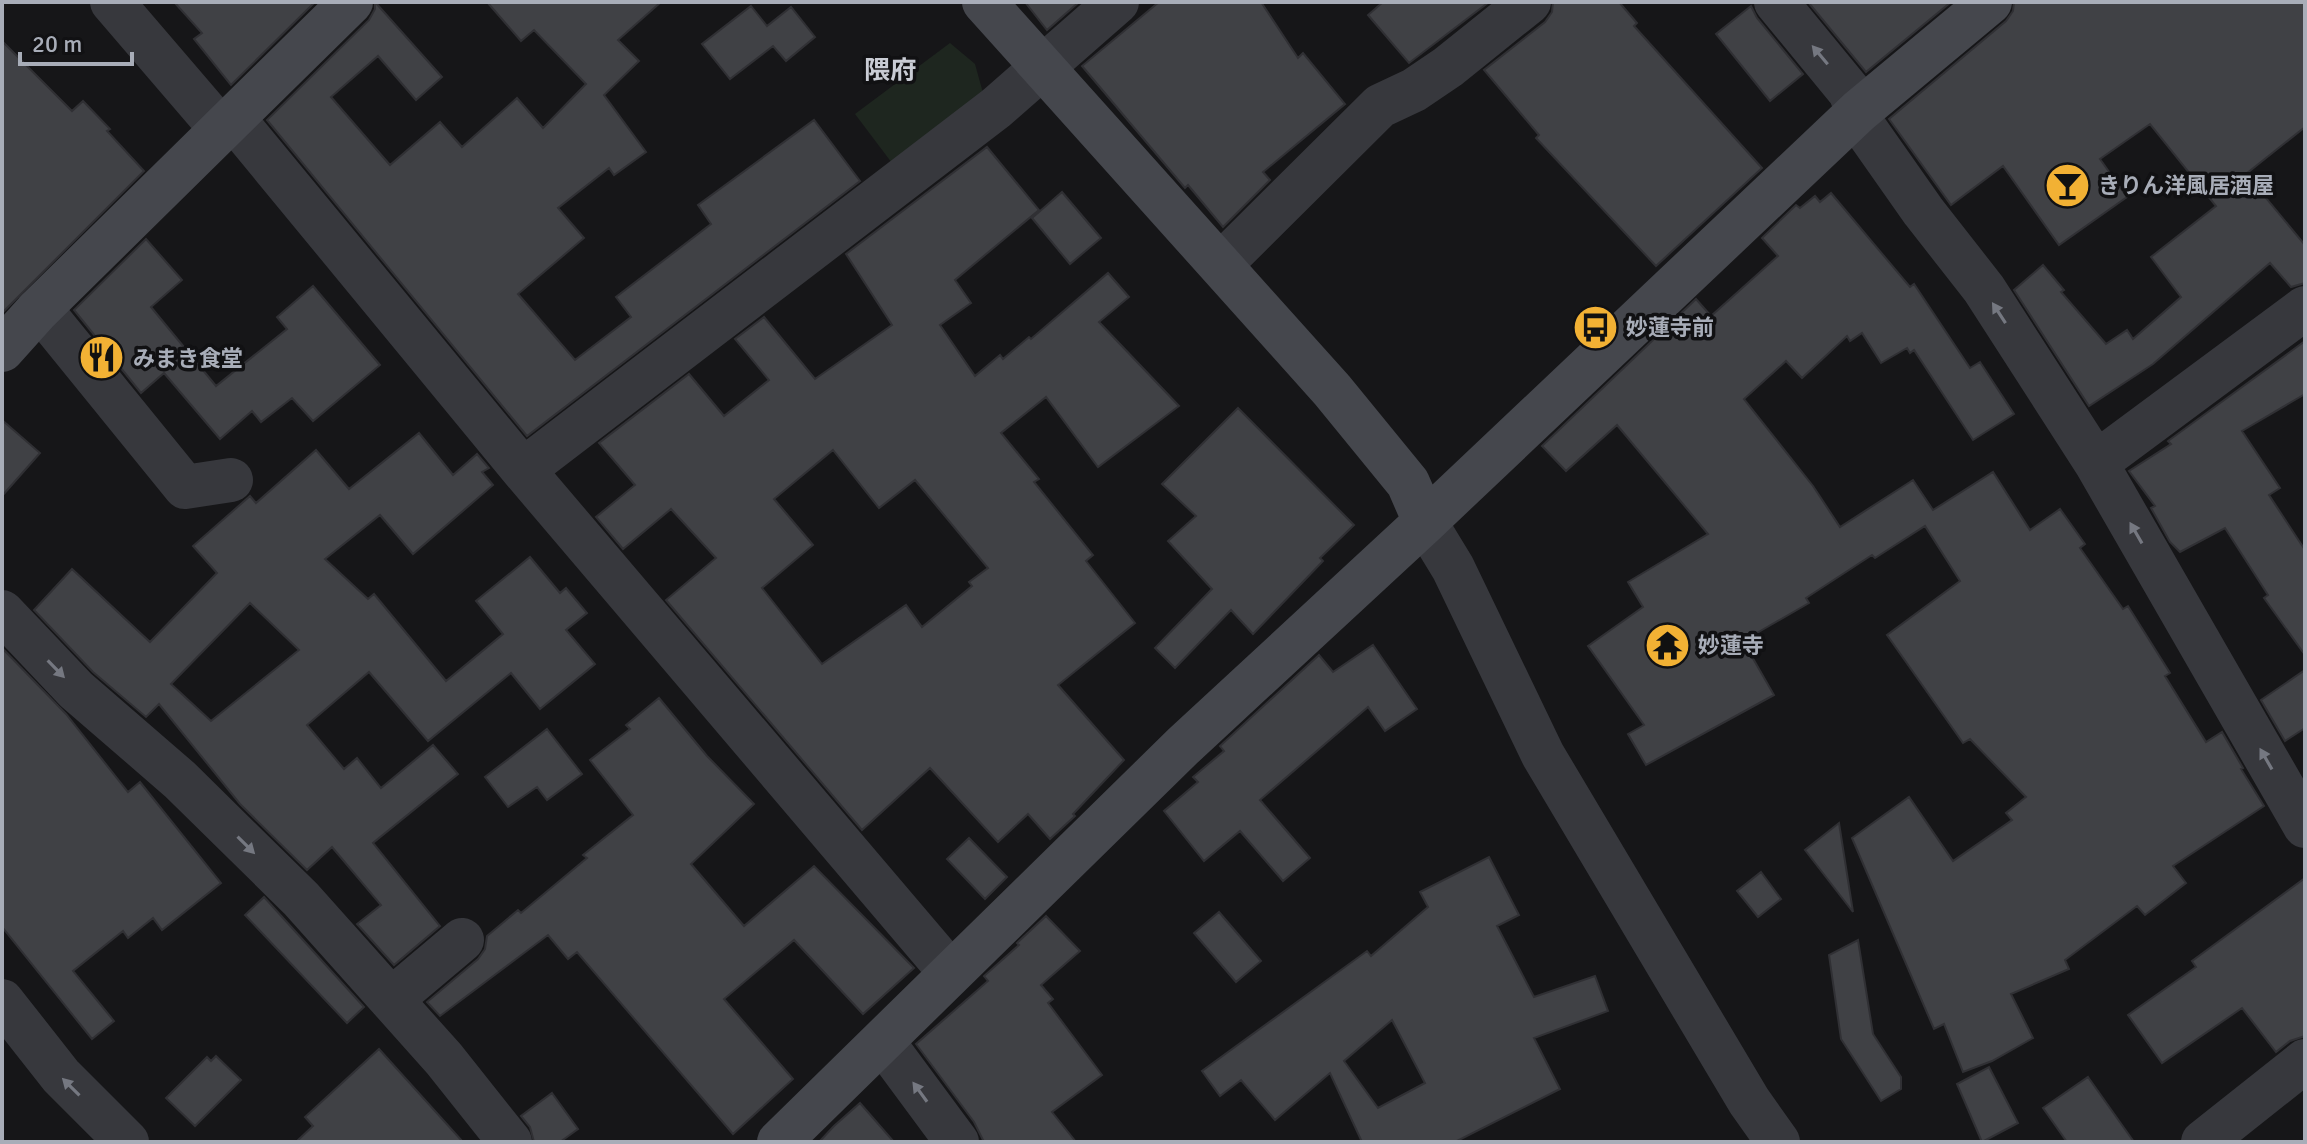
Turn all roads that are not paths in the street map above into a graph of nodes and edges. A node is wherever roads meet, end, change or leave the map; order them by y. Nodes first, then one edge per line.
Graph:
1 (112, 2) edge
2 (351, 2) edge
3 (984, 2) edge
4 (1117, 2) edge
5 (1529, 2) edge
6 (1776, 2) edge
7 (1990, 2) edge
8 (1043, 66) junction
9 (1859, 111) junction
10 (227, 126) junction
11 (1221, 264) junction
12 (2305, 308) edge
13 (37, 311) junction
14 (2, 350) edge
15 (2096, 463) junction
16 (523, 470) junction
17 (231, 480) dead end
18 (1425, 522) junction
19 (2, 612) edge
20 (2305, 826) edge
21 (462, 940) dead end
22 (950, 972) junction
23 (388, 994) junction
24 (2, 1001) edge
25 (883, 1042) junction
26 (2305, 1061) edge
27 (127, 1142) edge
28 (510, 1142) edge
29 (779, 1142) edge
30 (957, 1142) edge
31 (1778, 1142) edge
32 (2203, 1142) edge

1 - 10 street
2 - 10 street
3 - 8 street
4 - 8 street
5 - 11 street
9 -> 6 street
7 - 9 street
8 - 11 street
8 - 16 street
15 -> 9 street
9 - 18 street
10 - 13 street
10 - 16 street
11 - 18 street
12 - 15 street
13 - 14 street
13 - 17 street
20 -> 15 street
16 - 22 street
18 - 22 street
18 - 31 street
19 -> 23 street
21 - 23 street
22 - 25 street
23 - 28 street
27 -> 24 street
25 - 29 street
30 -> 25 street
26 - 32 street

